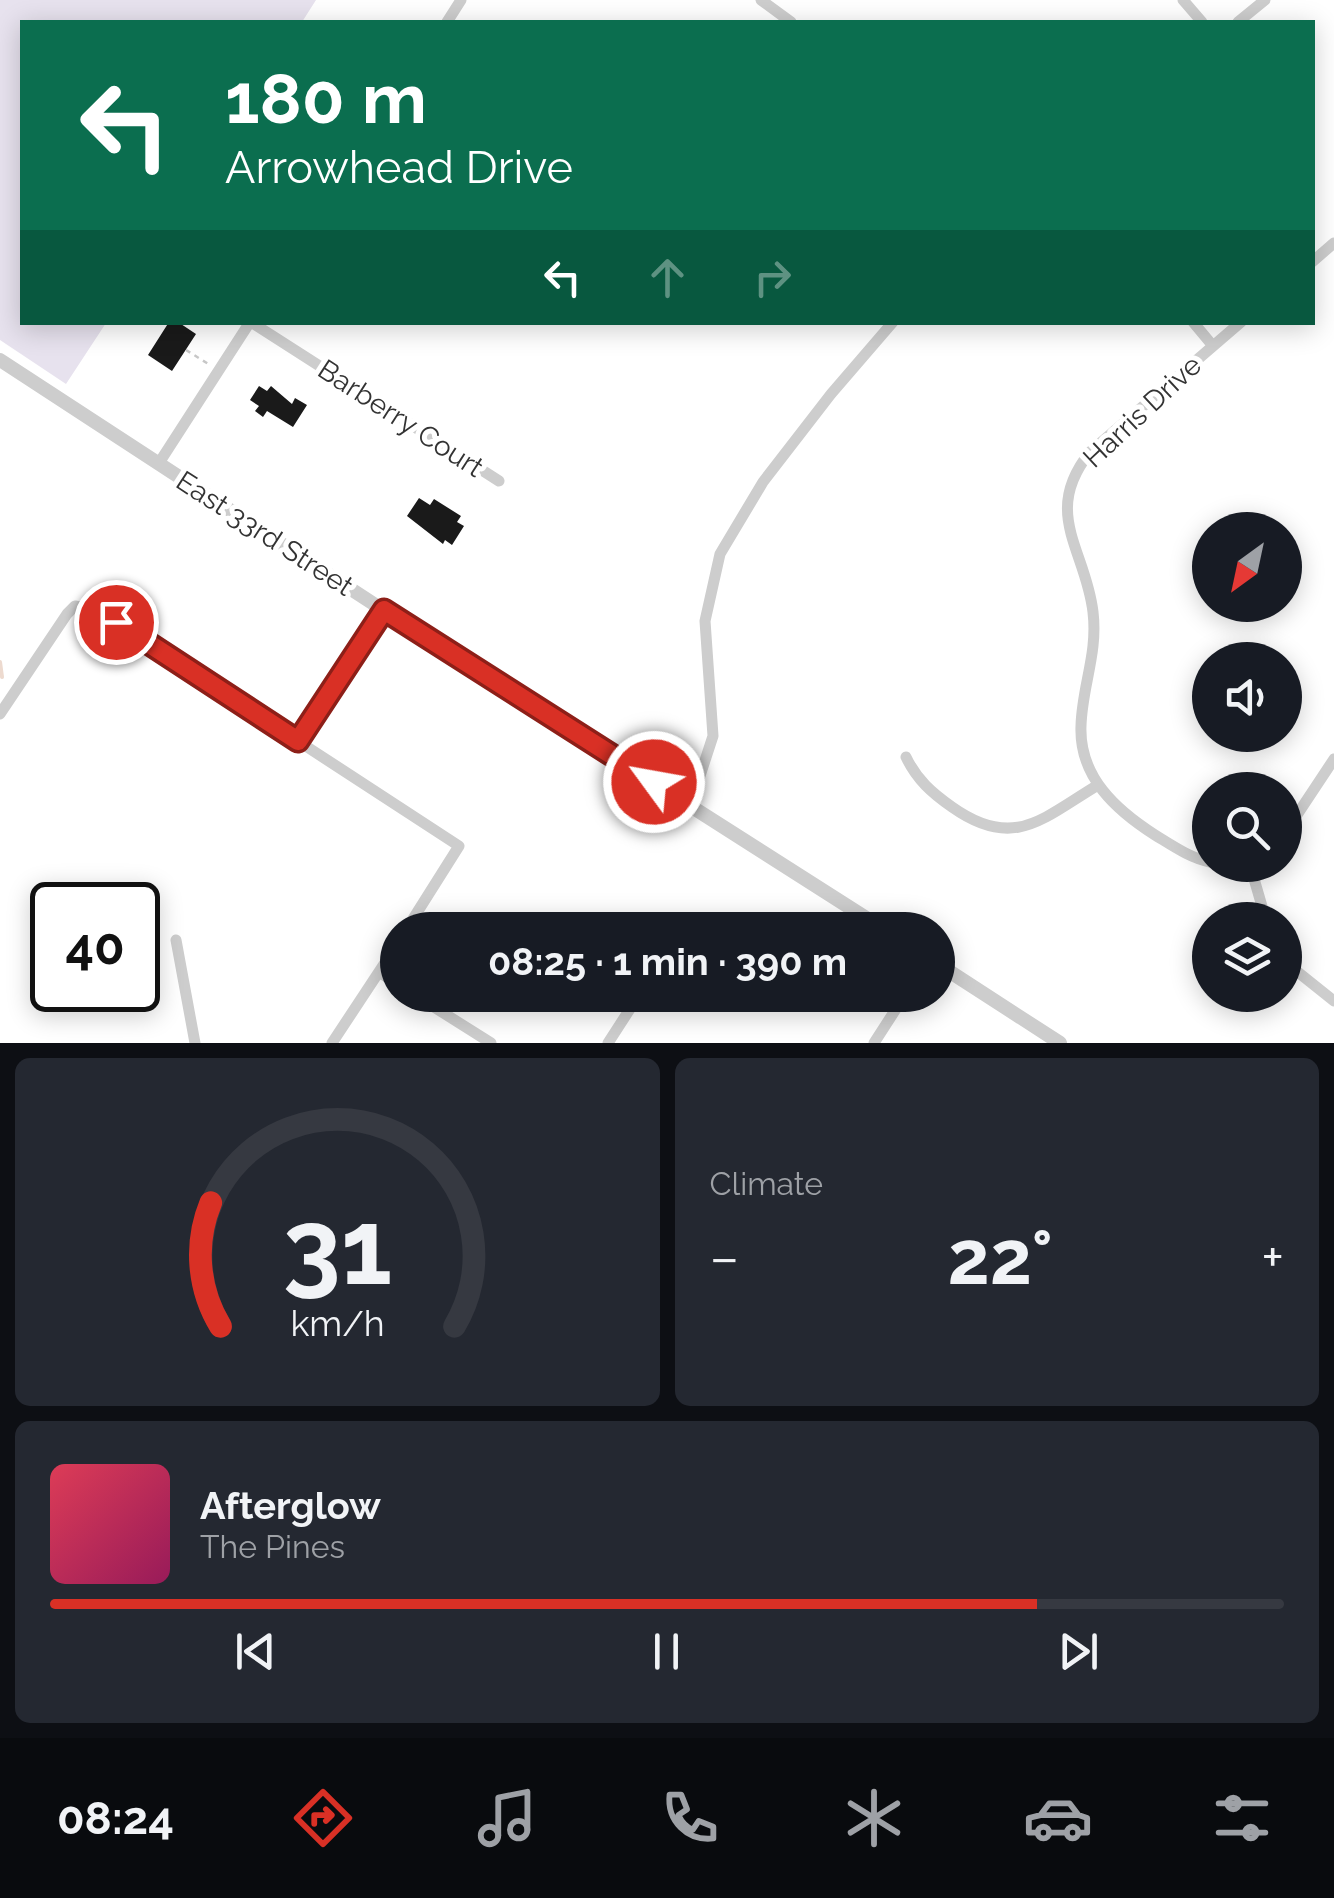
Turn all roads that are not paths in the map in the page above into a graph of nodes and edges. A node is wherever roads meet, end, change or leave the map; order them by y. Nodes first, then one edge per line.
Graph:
1 (761, 0) edge
2 (1183, 0) edge
3 (1265, 0) edge
4 (788, 20) edge
5 (1200, 20) edge
6 (1240, 20) edge
7 (249, 325) edge
8 (256, 325) edge
9 (890, 325) edge
10 (1196, 325) edge
11 (1237, 325) edge
12 (1213, 346) junction
13 (0, 360) edge
14 (159, 463) junction
15 (499, 481) dead end
16 (384, 610) junction
17 (0, 714) edge
18 (298, 741) junction
19 (906, 757) dead end
20 (1334, 759) edge
21 (1098, 785) junction
22 (685, 802) junction
23 (1302, 808) edge
24 (1192, 857) edge
25 (417, 912) edge
26 (857, 912) edge
27 (176, 940) dead end
28 (379, 972) edge
29 (955, 975) edge
30 (1302, 975) edge
31 (1334, 1000) edge
32 (442, 1012) edge
33 (628, 1012) edge
34 (894, 1012) edge
35 (195, 1043) edge
36 (332, 1043) edge
37 (491, 1043) edge
38 (608, 1043) edge
39 (874, 1043) edge
40 (1060, 1043) edge

1 - 4 street
2 - 5 street
3 - 6 street
7 - 14 street
8 - 15 street, Barberry Court
9 - 22 street
10 - 12 street
11 - 12 street, Harris Drive
12 - 21 street, Harris Drive
13 - 14 street, East 33rd Street
14 - 16 street, East 33rd Street
16 - 18 street
16 - 22 street, East 33rd Street
17 - 18 street
18 - 25 street
19 - 21 street
20 - 23 street
21 - 24 street, Harris Drive
22 - 26 street, East 33rd Street
27 - 35 street
28 - 36 street
29 - 40 street
30 - 31 street
32 - 37 street
33 - 38 street
34 - 39 street

